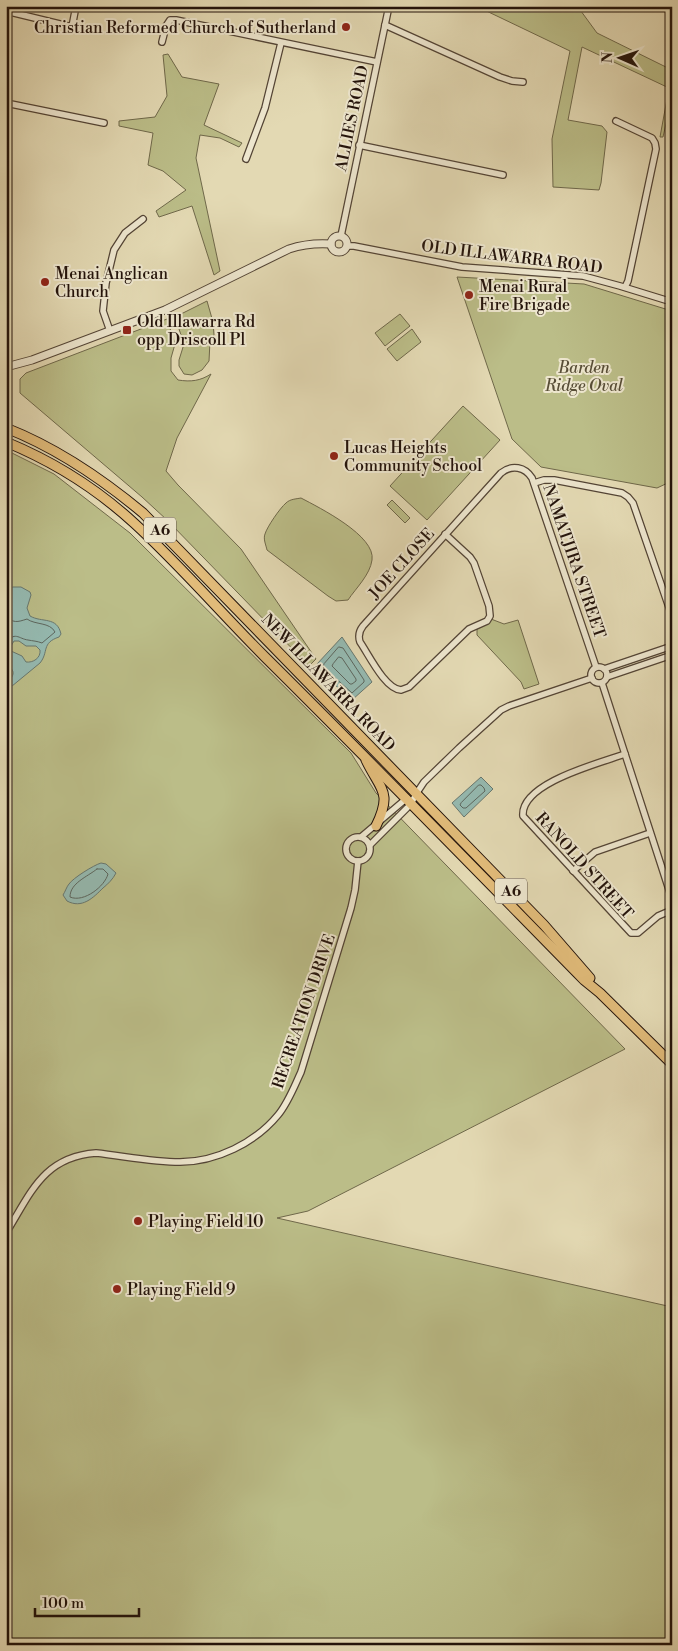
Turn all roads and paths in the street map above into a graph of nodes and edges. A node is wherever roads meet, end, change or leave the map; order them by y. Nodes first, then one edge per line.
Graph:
1 (76, 6) edge
2 (389, 6) edge
3 (662, 6) edge
4 (672, 10) edge
5 (6, 11) edge
6 (385, 25) junction
7 (162, 42) dead end
8 (281, 43) junction
9 (377, 62) junction
10 (523, 82) dead end
11 (6, 103) edge
12 (616, 121) dead end
13 (104, 123) dead end
14 (359, 145) junction
15 (246, 158) dead end
16 (503, 175) dead end
17 (143, 219) dead end
18 (341, 236) junction
19 (331, 244) junction
20 (347, 246) junction
21 (625, 287) junction
22 (672, 302) edge
23 (110, 331) junction
24 (15, 366) junction
25 (6, 367) edge
26 (6, 374) edge
27 (6, 428) edge
28 (6, 442) edge
29 (520, 468) joint
30 (534, 483) junction
31 (445, 534) junction
32 (672, 616) edge
33 (672, 646) edge
34 (672, 655) edge
35 (596, 667) junction
36 (604, 669) junction
37 (607, 677) junction
38 (592, 678) junction
39 (602, 683) junction
40 (364, 754) junction
41 (625, 754) junction
42 (416, 794) junction
43 (408, 801) junction
44 (376, 826) junction
45 (650, 833) junction
46 (361, 837) junction
47 (370, 845) junction
48 (358, 861) junction
49 (573, 871) junction
50 (672, 899) edge
51 (672, 910) edge
52 (600, 993) junction
53 (672, 1064) edge
54 (6, 1233) edge

1 - 5 street
2 - 6 street, ALLIES ROAD
3 - 4 street
6 - 9 street, ALLIES ROAD
6 - 10 street
7 - 8 street
8 - 9 street
8 - 15 street
9 - 14 street, ALLIES ROAD
11 - 13 street
12 - 21 street
14 - 16 street
14 - 18 street, ALLIES ROAD
17 - 23 street
18 - 19 street
18 - 20 street
19 - 20 street
19 - 23 street
20 - 21 street, OLD ILLAWARRA ROAD
21 - 22 street, OLD ILLAWARRA ROAD
23 - 24 street
24 - 25 street
24 - 26 street
27 - 42 highway, NEW ILLAWARRA ROAD / A6
28 - 40 highway, NEW ILLAWARRA ROAD / A6
29 - 30 street, NAMATJIRA STREET
29 - 31 street, JOE CLOSE
30 - 32 street
30 - 35 street, NAMATJIRA STREET
31 - 31 street, JOE CLOSE
33 - 36 street
34 - 37 street
35 - 36 street
35 - 38 street
36 - 37 street
37 - 39 street
38 - 39 street
38 - 42 street
39 - 41 street
40 - 43 highway, NEW ILLAWARRA ROAD / A6
40 - 44 highway
41 - 45 street
41 - 49 street, RANOLD STREET
42 - 43 street
42 - 52 highway, NEW ILLAWARRA ROAD / A6
43 - 44 street
43 - 47 street
43 - 52 highway, NEW ILLAWARRA ROAD / A6
44 - 46 street
45 - 49 street
45 - 50 street
46 - 47 street
46 - 48 street
47 - 48 street
48 - 54 street, RECREATION DRIVE
49 - 51 street, RANOLD STREET
52 - 53 highway, NEW ILLAWARRA ROAD / A6

